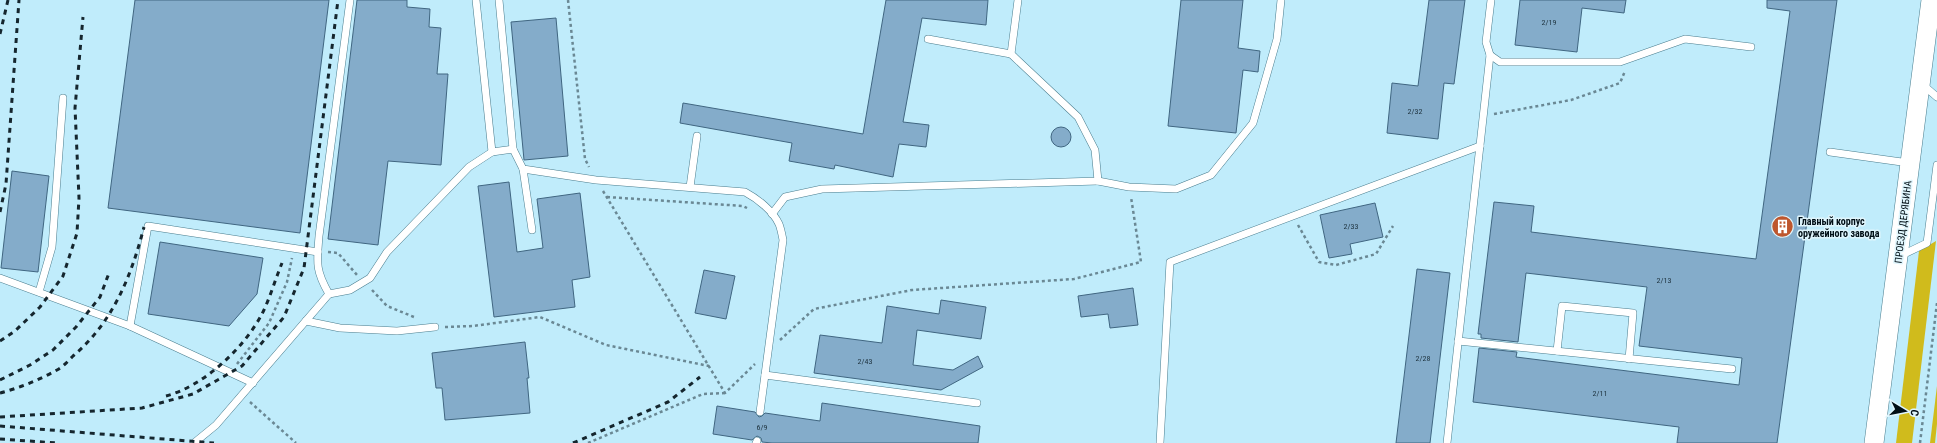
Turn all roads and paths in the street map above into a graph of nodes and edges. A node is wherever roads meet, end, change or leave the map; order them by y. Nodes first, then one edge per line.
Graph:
1 (350, 0) edge
2 (476, 0) edge
3 (499, 0) edge
4 (568, 0) edge
5 (1018, 0) edge
6 (1281, 0) edge
7 (1491, 0) edge
8 (1931, 0) edge
9 (928, 39) dead end
10 (1751, 47) dead end
11 (1011, 54) junction
12 (1490, 55) junction
13 (1632, 58) junction
14 (1921, 83) junction
15 (1937, 97) edge
16 (63, 98) dead end
17 (1483, 116) junction
18 (697, 136) dead end
19 (1480, 146) junction
20 (513, 149) junction
21 (492, 152) junction
22 (1830, 152) dead end
23 (1911, 163) junction
24 (1937, 165) edge
25 (523, 169) junction
26 (596, 180) junction
27 (1098, 181) junction
28 (690, 187) junction
29 (1129, 187) junction
30 (607, 197) junction
31 (772, 214) junction
32 (1293, 216) junction
33 (1393, 226) dead end
34 (532, 230) dead end
35 (318, 252) junction
36 (1898, 257) junction
37 (0, 278) edge
38 (363, 282) junction
39 (39, 292) junction
40 (329, 294) junction
41 (1937, 303) edge
42 (306, 321) junction
43 (130, 326) junction
44 (435, 327) junction
45 (1458, 341) junction
46 (1557, 351) junction
47 (768, 352) junction
48 (1629, 359) junction
49 (710, 366) junction
50 (1732, 369) dead end
51 (765, 375) junction
52 (253, 383) junction
53 (725, 393) junction
54 (977, 404) dead end
55 (760, 412) dead end
56 (194, 443) edge
57 (588, 443) edge
58 (1160, 443) edge
59 (1447, 443) edge
60 (1874, 443) edge
61 (1920, 443) edge

1 - 35 lane
2 - 21 lane
3 - 20 lane
4 - 26 path
5 - 11 lane
6 - 29 lane
7 - 12 lane
8 - 14 main road, ПРОЕЗД ДЕРЯБИНА
9 - 11 lane
10 - 13 lane
11 - 27 lane
12 - 13 lane
12 - 17 lane
13 - 17 path
14 - 15 lane
14 - 23 main road, ПРОЕЗД ДЕРЯБИНА
16 - 39 lane
17 - 19 lane
18 - 28 lane
19 - 32 lane
19 - 45 lane
20 - 21 lane
20 - 25 lane
21 - 38 lane
22 - 23 lane
23 - 36 main road, ПРОЕЗД ДЕРЯБИНА
24 - 36 lane
25 - 26 lane
25 - 34 lane
26 - 28 lane
26 - 30 path
27 - 29 lane
27 - 31 lane
28 - 31 lane
29 - 47 path
30 - 31 path
30 - 49 path
31 - 47 lane
32 - 33 path
32 - 58 lane
35 - 38 path
35 - 40 lane
35 - 43 lane
36 - 60 main road, ПРОЕЗД ДЕРЯБИНА
37 - 39 lane
38 - 40 lane
38 - 44 path
39 - 43 lane
40 - 42 lane
41 - 61 path
42 - 44 lane
42 - 52 lane
43 - 52 lane
44 - 49 path
45 - 46 lane
45 - 59 lane
46 - 48 lane
46 - 48 lane
47 - 51 lane
47 - 53 path
48 - 50 lane
49 - 53 path
51 - 54 lane
51 - 55 lane
52 - 56 lane
53 - 57 path

